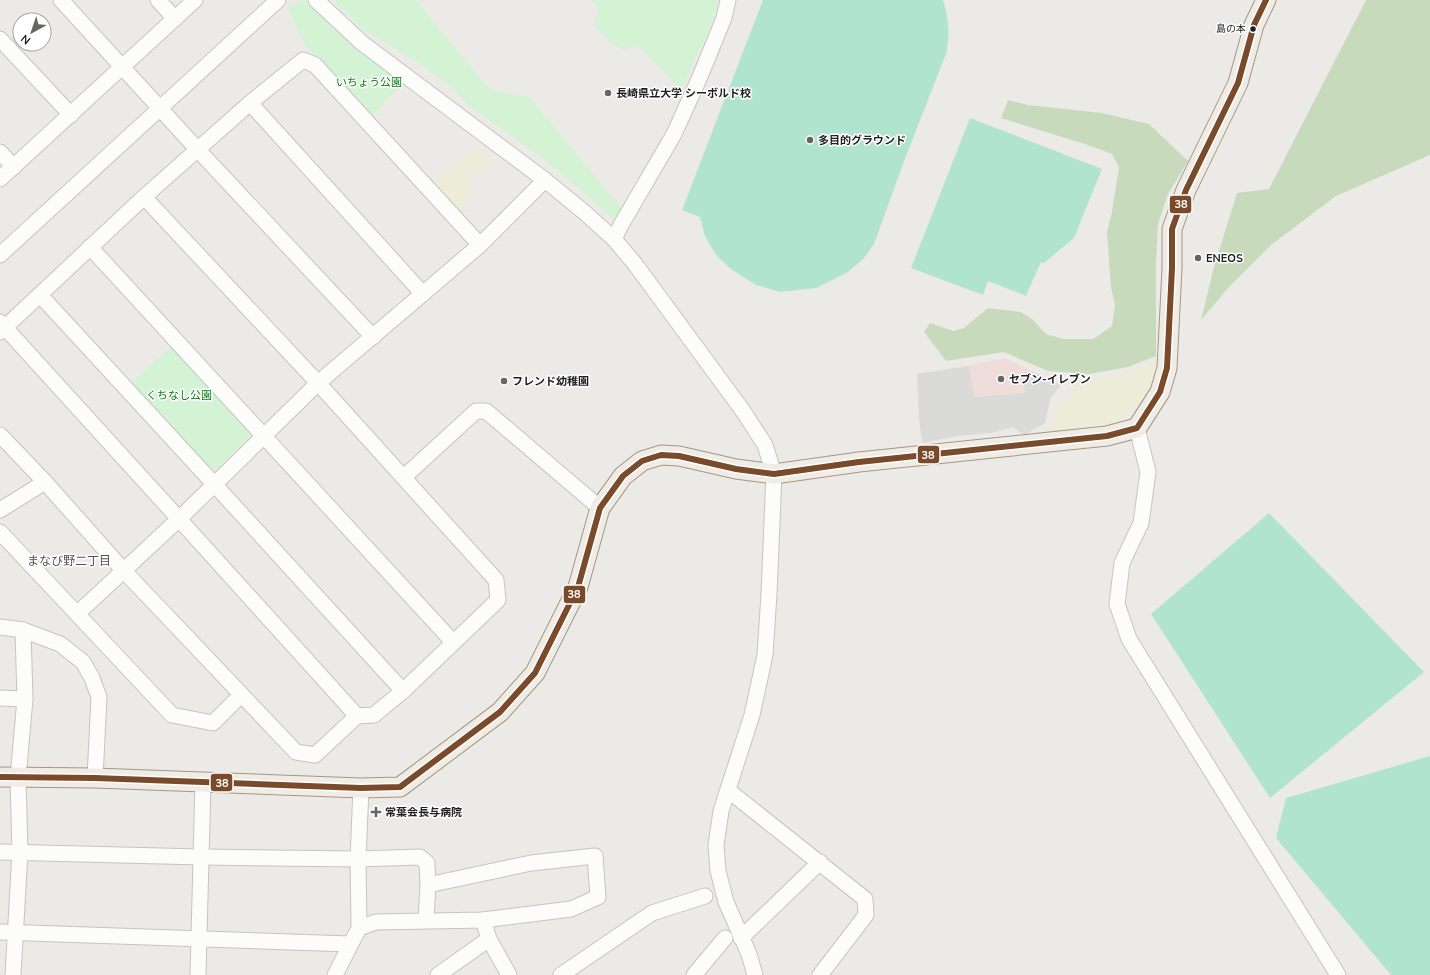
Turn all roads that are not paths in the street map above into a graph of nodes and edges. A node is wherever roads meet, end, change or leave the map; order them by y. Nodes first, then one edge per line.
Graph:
1 (61, 0) edge
2 (158, 0) edge
3 (195, 0) edge
4 (278, 0) edge
5 (316, 0) edge
6 (728, 0) edge
7 (1265, 0) edge
8 (175, 19) junction
9 (0, 39) edge
10 (123, 67) junction
11 (250, 103) junction
12 (160, 108) junction
13 (71, 115) junction
14 (198, 150) junction
15 (0, 152) edge
16 (14, 167) junction
17 (0, 179) edge
18 (545, 180) junction
19 (144, 196) junction
20 (614, 239) junction
21 (480, 245) junction
22 (90, 247) junction
23 (0, 255) edge
24 (423, 294) junction
25 (40, 295) junction
26 (2, 327) edge
27 (373, 337) junction
28 (318, 383) junction
29 (1137, 428) junction
30 (0, 435) edge
31 (264, 435) junction
32 (774, 474) junction
33 (404, 477) junction
34 (45, 482) junction
35 (214, 484) junction
36 (600, 508) junction
37 (0, 510) edge
38 (179, 519) junction
39 (0, 532) edge
40 (124, 570) junction
41 (77, 614) junction
42 (0, 627) edge
43 (23, 630) junction
44 (453, 642) junction
45 (403, 691) junction
46 (242, 695) junction
47 (0, 698) edge
48 (25, 699) junction
49 (357, 716) junction
50 (9, 777) edge
51 (95, 778) junction
52 (203, 782) junction
53 (361, 788) junction
54 (729, 791) junction
55 (0, 852) edge
56 (20, 852) junction
57 (202, 857) junction
58 (358, 859) junction
59 (820, 862) junction
60 (428, 885) junction
61 (705, 896) dead end
62 (483, 920) junction
63 (426, 921) junction
64 (358, 928) junction
65 (0, 932) edge
66 (16, 932) junction
67 (725, 938) dead end
68 (741, 938) junction
69 (199, 939) junction
70 (489, 939) junction
71 (350, 944) junction
72 (13, 975) edge
73 (198, 975) edge
74 (335, 975) edge
75 (438, 975) edge
76 (509, 975) edge
77 (561, 975) edge
78 (694, 975) edge
79 (756, 975) edge
80 (820, 975) edge
81 (1338, 975) edge

1 - 10 street
2 - 8 street
3 - 8 street
4 - 12 street
5 - 18 street
6 - 20 street
7 - 29 main road
8 - 10 street
9 - 13 street
10 - 12 street
10 - 13 street
11 - 14 street
11 - 21 street
11 - 24 street
12 - 14 street
12 - 23 street
13 - 16 street
14 - 19 street
14 - 27 street
15 - 16 street
16 - 17 street
18 - 20 street
18 - 21 street
19 - 22 street
19 - 28 street
20 - 32 street
21 - 24 street
22 - 25 street
22 - 31 street
24 - 27 street
25 - 26 street
25 - 35 street
26 - 38 street
27 - 28 street
28 - 31 street
28 - 33 street
29 - 32 main road
29 - 81 street
30 - 34 street
31 - 35 street
31 - 44 street
32 - 36 main road
32 - 54 street
33 - 36 street
33 - 44 street
34 - 37 street
34 - 40 street
35 - 38 street
35 - 45 street
36 - 53 main road
38 - 40 street
38 - 49 street
39 - 41 street
40 - 41 street
40 - 46 street
41 - 46 street
42 - 43 street
43 - 48 street
43 - 51 street
44 - 45 street
45 - 49 street
46 - 49 street
47 - 48 street
48 - 50 street
50 - 51 main road
50 - 56 street
51 - 52 main road
52 - 53 main road
52 - 57 street
53 - 58 street
54 - 59 street
54 - 68 street
55 - 56 street
56 - 57 street
56 - 66 street
57 - 58 street
57 - 69 street
58 - 60 street
58 - 64 street
59 - 68 street
59 - 80 street
60 - 62 street
60 - 63 street
61 - 77 street
62 - 63 street
62 - 70 street
63 - 64 street
64 - 71 street
65 - 66 street
66 - 69 street
66 - 72 street
67 - 78 street
68 - 79 street
69 - 71 street
69 - 73 street
70 - 75 street
70 - 76 street
71 - 74 street

